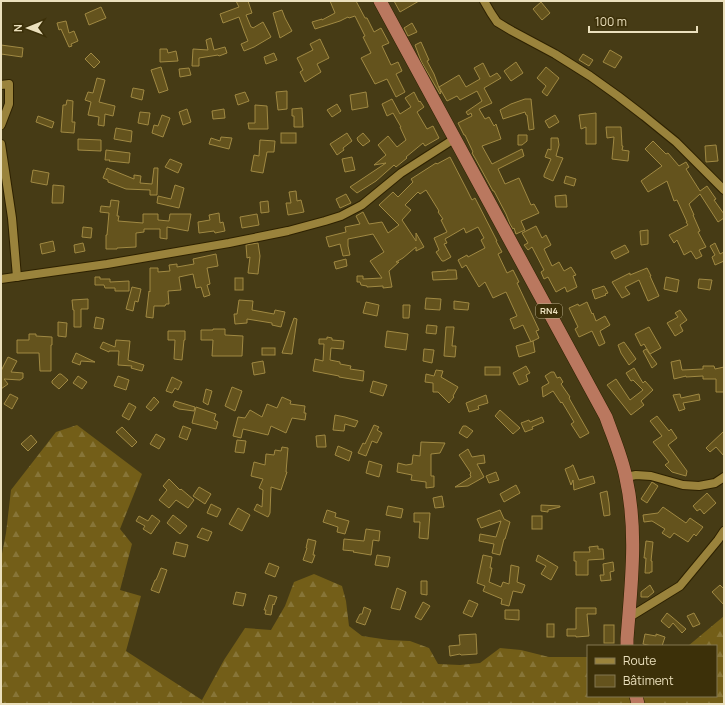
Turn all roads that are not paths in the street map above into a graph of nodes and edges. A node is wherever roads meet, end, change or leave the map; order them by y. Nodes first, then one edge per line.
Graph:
1 (380, 1) edge
2 (484, 1) edge
3 (1, 85) edge
4 (1, 125) edge
5 (454, 139) junction
6 (1, 144) edge
7 (724, 190) edge
8 (17, 277) junction
9 (1, 279) edge
10 (626, 477) junction
11 (724, 478) edge
12 (724, 532) edge
13 (628, 618) junction
14 (627, 645) edge

1 - 5 highway, RN4
2 - 7 street
3 - 4 street
5 - 8 street
5 - 10 highway, RN4
6 - 8 street
8 - 9 street
10 - 11 street
10 - 13 highway, RN4
12 - 13 street
13 - 14 highway, RN4

